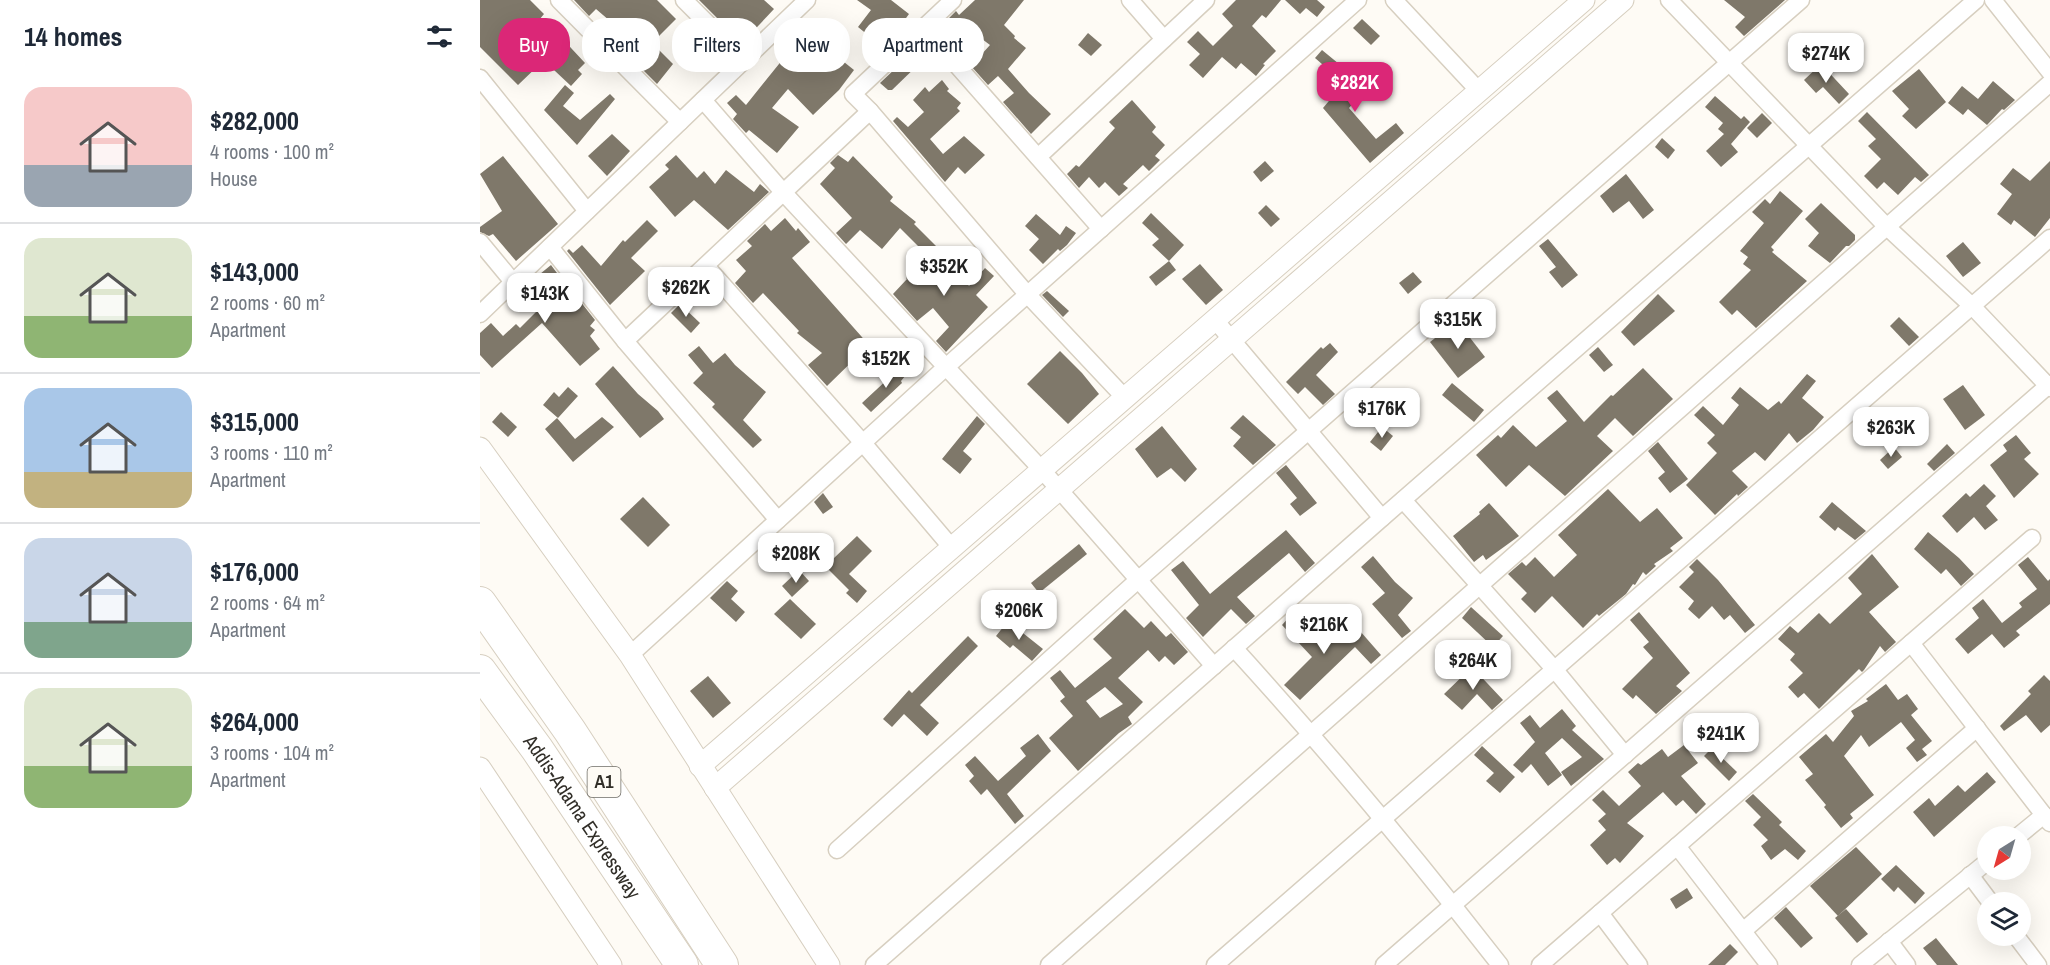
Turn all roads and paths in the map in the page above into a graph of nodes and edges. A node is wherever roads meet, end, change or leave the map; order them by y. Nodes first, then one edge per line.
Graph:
1 (559, 0) edge
2 (684, 0) edge
3 (807, 0) edge
4 (953, 0) edge
5 (1130, 0) edge
6 (1206, 0) edge
7 (1358, 0) edge
8 (1394, 0) edge
9 (1584, 0) edge
10 (1623, 0) edge
11 (1669, 0) edge
12 (1801, 0) edge
13 (1976, 0) edge
14 (1993, 0) edge
15 (702, 18) edge
16 (934, 18) edge
17 (1164, 39) junction
18 (762, 43) edge
19 (1729, 63) junction
20 (732, 72) edge
21 (877, 72) edge
22 (963, 72) edge
23 (2050, 72) edge
24 (480, 78) edge
25 (2050, 83) edge
26 (1479, 92) junction
27 (703, 100) junction
28 (870, 111) junction
29 (680, 122) junction
30 (1809, 146) junction
31 (1038, 158) junction
32 (783, 192) junction
33 (587, 212) junction
34 (1887, 227) junction
35 (1101, 229) junction
36 (2050, 238) edge
37 (480, 242) edge
38 (550, 247) junction
39 (706, 266) junction
40 (513, 282) junction
41 (1028, 294) junction
42 (1972, 306) junction
43 (480, 314) edge
44 (1215, 320) junction
45 (1231, 339) junction
46 (625, 341) junction
47 (946, 367) junction
48 (2049, 386) edge
49 (1125, 398) junction
50 (1310, 431) junction
51 (863, 442) junction
52 (480, 448) edge
53 (1042, 470) junction
54 (1058, 489) junction
55 (1403, 500) junction
56 (1382, 518) junction
57 (778, 520) junction
58 (2032, 538) dead end
59 (952, 548) junction
60 (1138, 580) junction
61 (1479, 586) junction
62 (480, 603) edge
63 (1911, 642) junction
64 (1234, 648) junction
65 (630, 655) junction
66 (1214, 666) junction
67 (1555, 670) junction
68 (480, 671) edge
69 (1977, 728) junction
70 (1311, 733) junction
71 (1625, 755) junction
72 (700, 766) junction
73 (480, 768) edge
74 (715, 789) junction
75 (2047, 819) edge
76 (1383, 820) junction
77 (2031, 829) edge
78 (1677, 846) junction
79 (837, 850) dead end
80 (1977, 870) edge
81 (1970, 876) junction
82 (1982, 892) edge
83 (1453, 905) junction
84 (1599, 913) junction
85 (1743, 931) junction
86 (1889, 941) junction
87 (2024, 946) edge
88 (610, 965) edge
89 (682, 965) edge
90 (722, 965) edge
91 (829, 965) edge
92 (874, 965) edge
93 (1049, 965) edge
94 (1215, 965) edge
95 (1384, 965) edge
96 (1500, 965) edge
97 (1540, 965) edge
98 (1639, 965) edge
99 (1769, 965) edge
100 (1860, 965) edge
101 (1907, 965) edge
102 (2038, 965) edge

1 - 29 street
2 - 15 street
3 - 18 street
4 - 16 street
5 - 17 street
6 - 17 street
7 - 35 street
8 - 26 street
9 - 26 street
10 - 45 street
11 - 19 street
12 - 19 street
13 - 30 street
14 - 23 street
17 - 31 street
19 - 30 street
19 - 50 street
20 - 27 street
21 - 28 street
22 - 31 street
24 - 33 street
25 - 34 street
26 - 44 street
27 - 29 street
27 - 32 street
28 - 32 street
28 - 41 street
29 - 33 street
30 - 34 street
30 - 55 street
31 - 35 street
32 - 39 street
32 - 47 street
33 - 38 street
34 - 42 street
34 - 61 street
35 - 41 street
36 - 42 street
37 - 40 street
38 - 40 street
38 - 46 street
39 - 46 street
39 - 51 street
40 - 43 street
41 - 47 street
41 - 49 street
42 - 48 street
42 - 67 street
44 - 45 street
44 - 49 street
45 - 50 street
45 - 54 street
46 - 57 street
47 - 51 street
47 - 53 street
48 - 71 street
49 - 53 street
50 - 56 street
50 - 60 street
51 - 57 street
51 - 59 street
52 - 65 street
53 - 54 street
53 - 59 street
54 - 60 street
54 - 74 street
55 - 56 street
55 - 61 street
56 - 64 street
57 - 65 street
58 - 63 street
59 - 72 street
60 - 66 street
60 - 79 street
61 - 67 street
61 - 70 street
62 - 90 highway, Addis-Adama Expressway / A1
63 - 69 street
63 - 78 street
64 - 66 street
64 - 70 street
65 - 72 street
66 - 92 street
67 - 71 street
67 - 76 street
68 - 89 highway, Addis-Adama Expressway / A1
69 - 75 street
69 - 85 street
70 - 76 street
70 - 93 street
71 - 83 street
72 - 74 street
73 - 88 street
74 - 91 street
75 - 77 street
76 - 83 street
76 - 94 street
78 - 84 street
78 - 85 street
80 - 81 street
81 - 82 street
81 - 86 street
83 - 95 street
83 - 96 street
84 - 97 street
84 - 98 street
85 - 99 street
86 - 100 street
86 - 101 street
87 - 102 street

